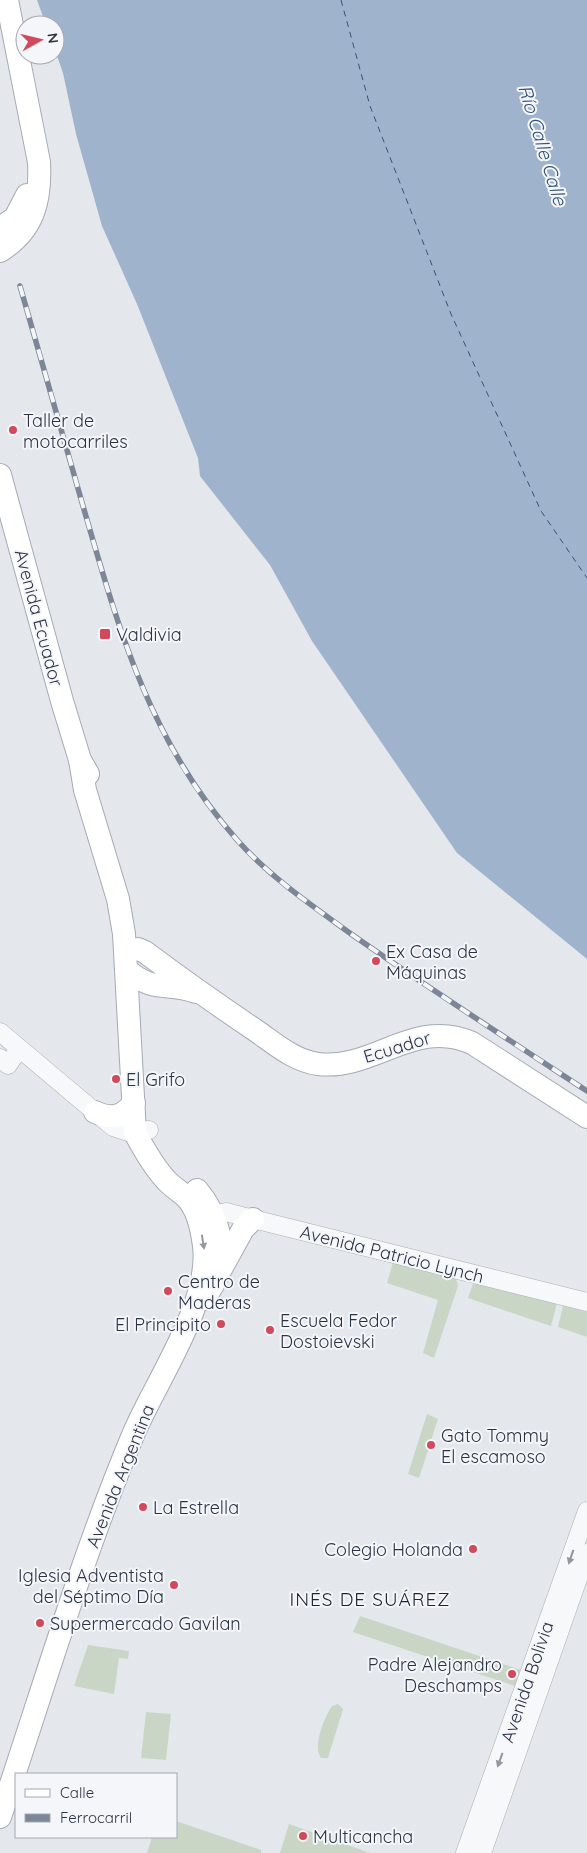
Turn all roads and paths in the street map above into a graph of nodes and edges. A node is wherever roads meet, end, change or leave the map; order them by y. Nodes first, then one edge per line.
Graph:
1 (7, 0) edge
2 (34, 137) junction
3 (0, 228) edge
4 (0, 251) edge
5 (0, 475) edge
6 (80, 760) junction
7 (133, 962) junction
8 (160, 988) junction
9 (204, 995) junction
10 (141, 1010) junction
11 (0, 1032) edge
12 (19, 1049) junction
13 (4, 1061) edge
14 (134, 1103) junction
15 (95, 1112) junction
16 (587, 1117) edge
17 (142, 1131) junction
18 (205, 1216) junction
19 (253, 1219) junction
20 (219, 1272) junction
21 (587, 1302) edge
22 (181, 1338) junction
23 (587, 1511) edge
24 (587, 1553) edge
25 (15, 1773) edge
26 (15, 1774) edge
27 (0, 1817) edge
28 (465, 1853) edge
29 (482, 1853) edge

1 - 2 main road
2 - 3 main road
2 - 4 main road
5 - 6 main road, Avenida Ecuador
6 - 7 main road, Avenida Ecuador
6 - 7 main road, Avenida Ecuador
7 - 8 main road, Ecuador
7 - 9 main road, Ecuador
7 - 10 main road, Avenida Argentina
7 - 14 main road, Avenida Argentina
8 - 9 main road, Ecuador
8 - 10 main road
9 - 16 main road, Ecuador
10 - 17 main road, Avenida Argentina
11 - 12 street
12 - 13 street
12 - 15 street
14 - 15 main road
14 - 17 main road, Avenida Argentina
15 - 17 street
17 - 18 main road, Avenida Argentina
18 - 19 street, Avenida Patricio Lynch
18 - 20 main road, Avenida Argentina
18 -> 22 main road, Avenida Argentina
19 - 20 main road
19 - 21 street, Avenida Patricio Lynch
20 - 22 main road, Avenida Argentina
22 - 25 main road, Avenida Argentina
23 -> 28 street, Avenida Bolivia
24 - 29 street, Avenida Bolivia
26 - 27 main road, Avenida Argentina

